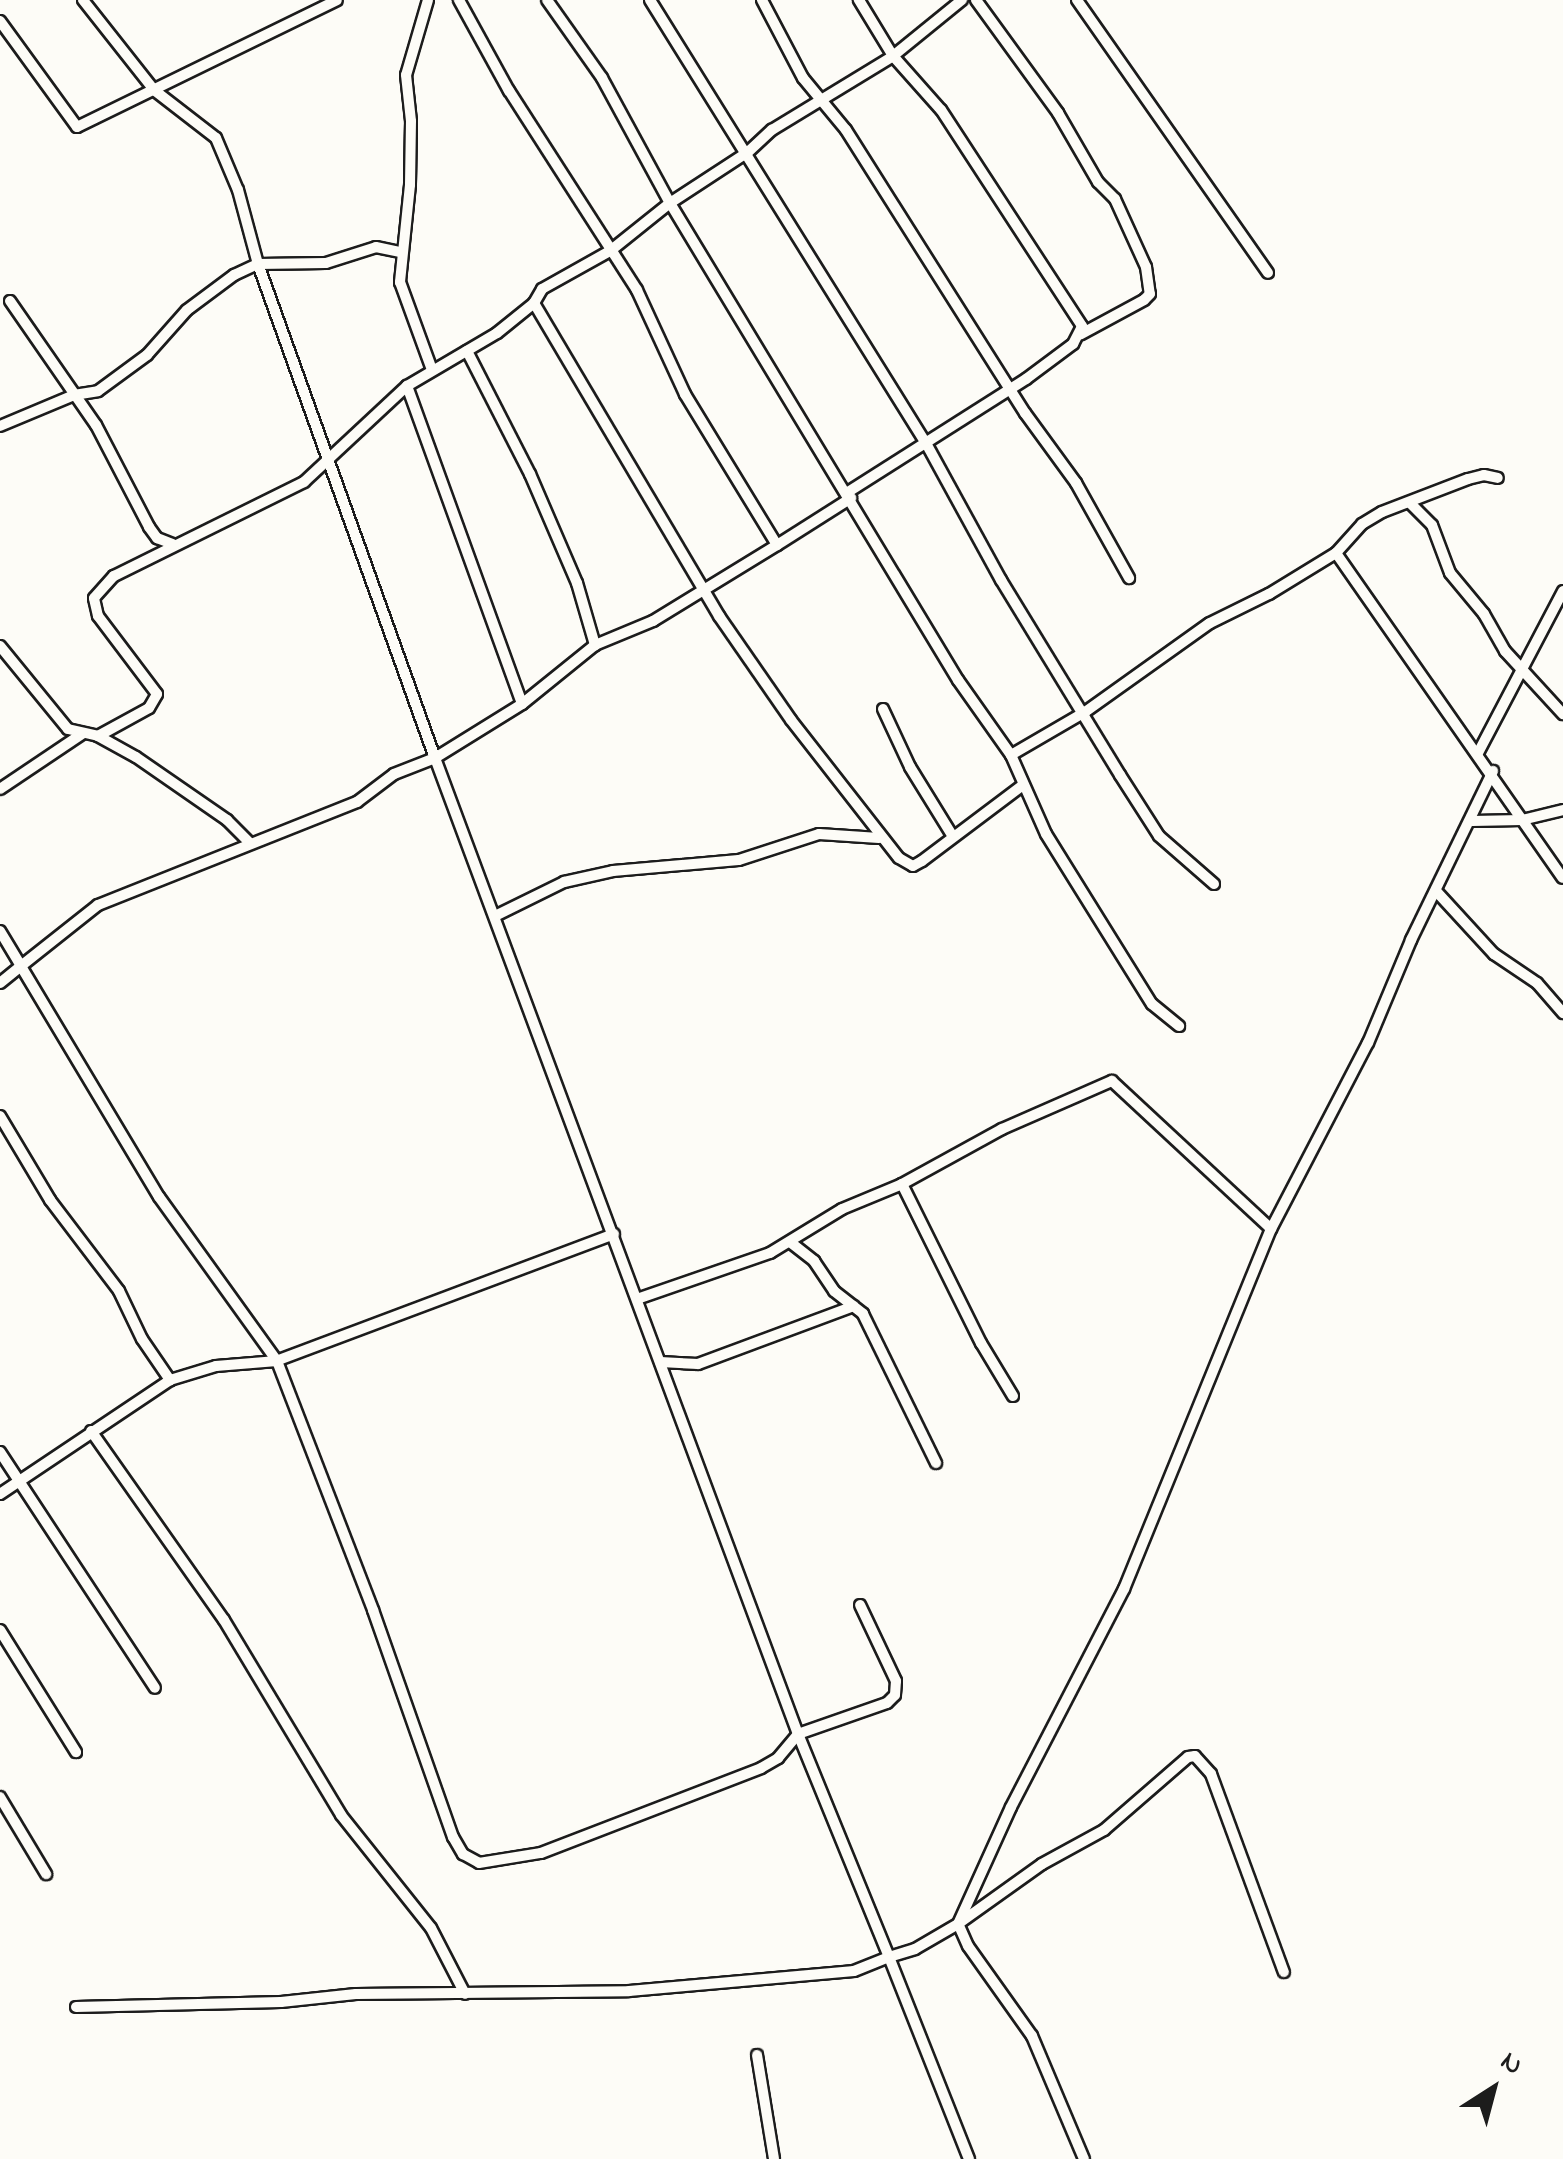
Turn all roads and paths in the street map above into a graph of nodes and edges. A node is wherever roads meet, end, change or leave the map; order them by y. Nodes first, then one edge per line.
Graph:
1 (84, 0) edge
2 (337, 0) edge
3 (428, 0) edge
4 (547, 0) edge
5 (650, 0) edge
6 (762, 0) edge
7 (859, 0) edge
8 (962, 0) edge
9 (976, 0) edge
10 (1077, 0) edge
11 (464, 2) edge
12 (320, 4) edge
13 (0, 21) edge
14 (893, 56) junction
15 (154, 90) junction
16 (819, 99) junction
17 (748, 152) junction
18 (670, 204) junction
19 (610, 251) junction
20 (400, 252) junction
21 (258, 264) junction
22 (1268, 273) dead end
23 (10, 301) dead end
24 (534, 303) junction
25 (1081, 334) junction
26 (467, 352) junction
27 (432, 370) junction
28 (407, 386) junction
29 (1010, 388) junction
30 (74, 396) junction
31 (0, 426) edge
32 (926, 445) junction
33 (330, 461) junction
34 (1498, 478) dead end
35 (849, 495) junction
36 (1410, 503) junction
37 (173, 544) junction
38 (777, 544) junction
39 (1336, 553) junction
40 (1129, 578) dead end
41 (703, 588) junction
42 (1563, 591) edge
43 (595, 645) junction
44 (0, 646) edge
45 (1523, 671) junction
46 (522, 704) junction
47 (883, 708) dead end
48 (1085, 712) junction
49 (1563, 714) edge
50 (82, 734) junction
51 (98, 736) junction
52 (1478, 754) junction
53 (1011, 756) junction
54 (435, 758) junction
55 (1492, 772) junction
56 (1023, 785) junction
57 (0, 789) edge
58 (1563, 810) edge
59 (1522, 820) junction
60 (1472, 821) junction
61 (952, 835) junction
62 (879, 838) junction
63 (249, 842) junction
64 (1563, 878) edge
65 (1214, 884) dead end
66 (1436, 891) junction
67 (496, 915) junction
68 (0, 931) edge
69 (21, 966) junction
70 (0, 983) edge
71 (1563, 1013) edge
72 (1179, 1026) dead end
73 (0, 1116) edge
74 (902, 1184) junction
75 (1271, 1229) junction
76 (614, 1234) junction
77 (790, 1242) junction
78 (637, 1299) junction
79 (854, 1306) junction
80 (277, 1361) junction
81 (660, 1362) junction
82 (170, 1380) junction
83 (1013, 1396) dead end
84 (91, 1432) junction
85 (0, 1452) edge
86 (936, 1462) dead end
87 (18, 1478) junction
88 (0, 1494) edge
89 (860, 1605) dead end
90 (0, 1630) edge
91 (154, 1688) dead end
92 (798, 1734) junction
93 (76, 1752) dead end
94 (0, 1797) edge
95 (46, 1874) dead end
96 (958, 1924) junction
97 (888, 1957) junction
98 (1284, 1972) dead end
99 (464, 1994) junction
100 (76, 2007) dead end
101 (757, 2055) dead end
102 (774, 2159) edge
103 (969, 2159) edge
104 (1084, 2159) edge

1 - 15 street
2 - 12 street
3 - 20 street
4 - 18 street
5 - 17 street
6 - 16 street
7 - 14 street
8 - 14 street
9 - 25 street
10 - 22 street
11 - 19 street
12 - 15 street
13 - 15 street
14 - 16 street
14 - 25 street
15 - 21 street
16 - 17 street
16 - 29 street
17 - 18 street
17 - 32 street
18 - 19 street
18 - 35 street
19 - 24 street
19 - 38 street
20 - 21 street
20 - 27 street
21 - 30 street
21 - 33 street
23 - 30 street
24 - 26 street
24 - 41 street
25 - 29 street
26 - 27 street
26 - 43 street
27 - 28 street
28 - 33 street
28 - 46 street
29 - 32 street
29 - 40 street
30 - 31 street
30 - 37 street
32 - 35 street
32 - 48 street
33 - 37 street
33 - 54 street
34 - 36 street
35 - 38 street
35 - 53 street
36 - 39 street
36 - 45 street
37 - 51 street
38 - 41 street
39 - 48 street
39 - 52 street
41 - 43 street
41 - 62 street
42 - 45 street
43 - 46 street
44 - 50 street
45 - 49 street
45 - 52 street
46 - 54 street
47 - 61 street
48 - 53 street
48 - 65 street
50 - 51 street
50 - 57 street
51 - 63 street
52 - 55 street
53 - 56 street
54 - 63 street
54 - 67 street
55 - 59 street
55 - 60 street
56 - 61 street
56 - 72 street
58 - 59 street
59 - 60 street
59 - 64 street
60 - 66 street
61 - 62 street
62 - 67 street
63 - 69 street
66 - 71 street
66 - 75 street
67 - 76 street
68 - 69 street
69 - 70 street
69 - 80 street
73 - 82 street
74 - 75 street
74 - 77 street
74 - 83 street
75 - 96 street
76 - 78 street
76 - 80 street
77 - 78 street
77 - 79 street
78 - 81 street
79 - 81 street
79 - 86 street
80 - 82 street
80 - 92 street
81 - 92 street
82 - 84 street
84 - 87 street
84 - 99 street
85 - 87 street
87 - 88 street
87 - 91 street
89 - 92 street
90 - 93 street
92 - 97 street
94 - 95 street
96 - 97 street
96 - 98 street
96 - 104 street
97 - 99 street
97 - 103 street
99 - 100 street
101 - 102 street

